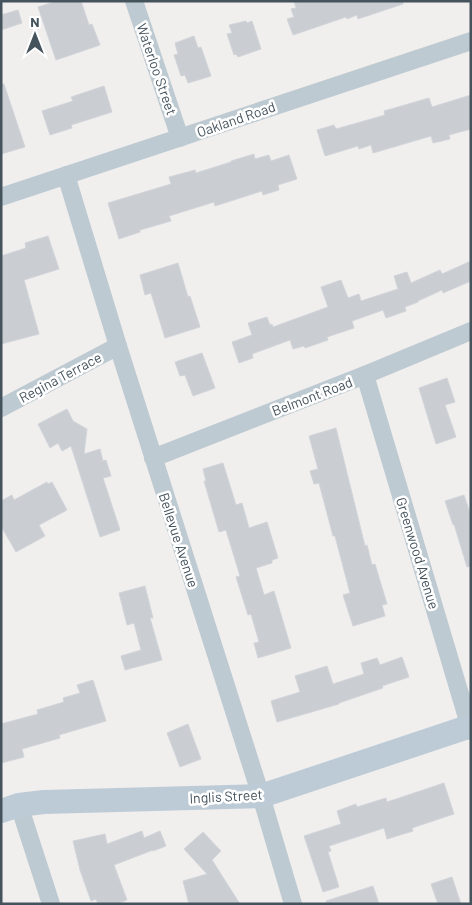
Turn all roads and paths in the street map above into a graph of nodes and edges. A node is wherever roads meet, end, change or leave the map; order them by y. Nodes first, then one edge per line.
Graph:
1 (134, 1) edge
2 (471, 41) edge
3 (180, 138) junction
4 (66, 175) junction
5 (1, 197) edge
6 (471, 331) edge
7 (118, 346) junction
8 (365, 375) junction
9 (1, 408) edge
10 (153, 458) junction
11 (470, 728) edge
12 (262, 796) junction
13 (10, 808) edge
14 (51, 904) edge
15 (293, 904) edge

1 - 3 street, Waterloo Street
2 - 3 street, Oakland Road
3 - 4 street, Oakland Road
4 - 5 street, Oakland Road
4 - 7 street, Bellevue Avenue
6 - 8 street, Belmont Road
7 - 9 street, Regina Terrace
7 - 10 street, Bellevue Avenue
8 - 10 street, Belmont Road
8 - 11 street, Greenwood Avenue
10 - 12 street, Bellevue Avenue
11 - 12 street, Inglis Street
12 - 13 street, Inglis Street
12 - 15 street, Bellevue Avenue
13 - 14 street

